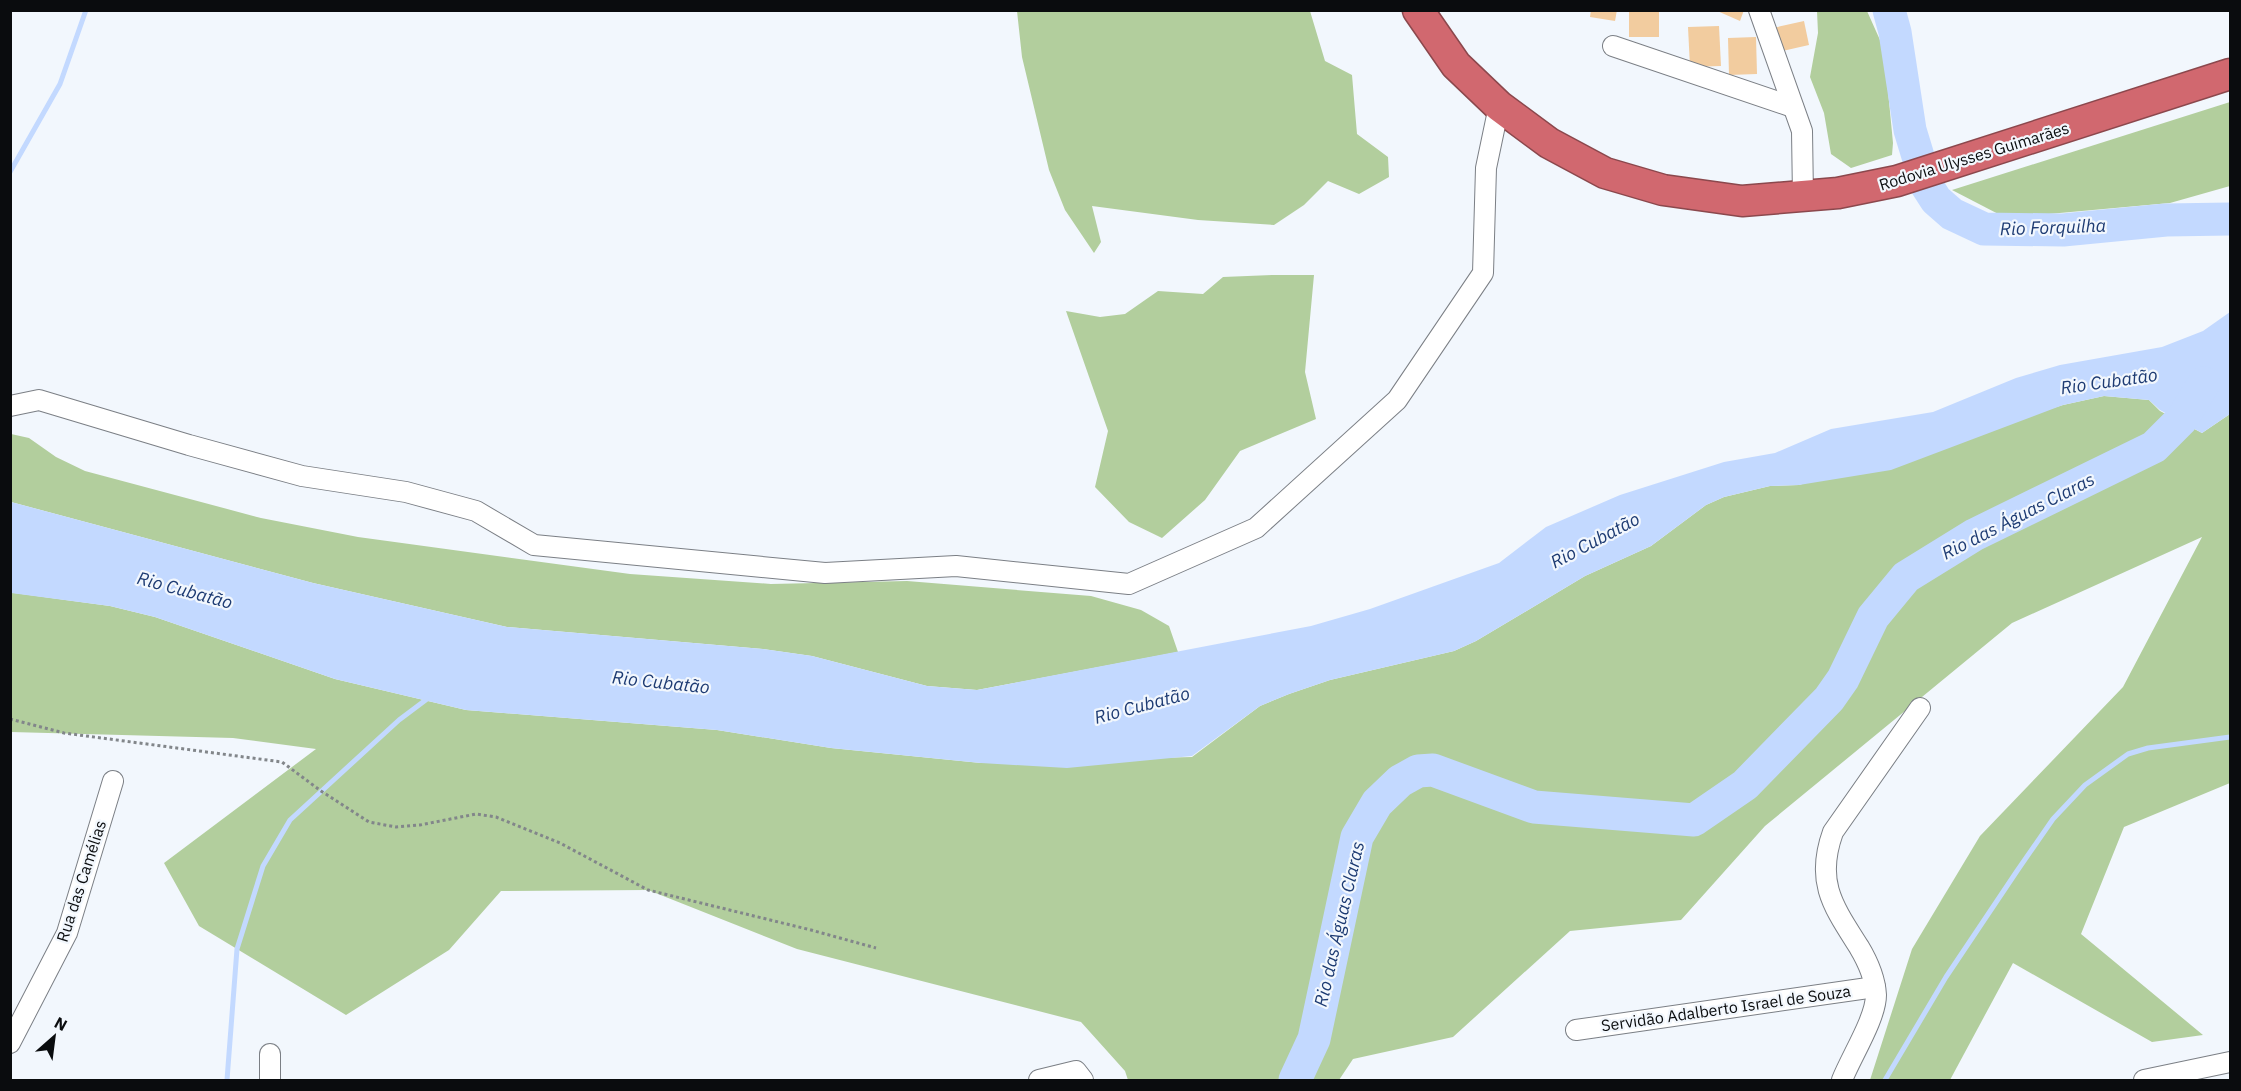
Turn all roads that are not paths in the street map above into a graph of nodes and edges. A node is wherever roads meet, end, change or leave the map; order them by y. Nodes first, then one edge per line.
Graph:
1 (1418, 10) edge
2 (1759, 10) edge
3 (1613, 46) dead end
4 (2230, 75) edge
5 (1499, 106) junction
6 (1793, 107) junction
7 (1803, 197) junction
8 (10, 406) edge
9 (1920, 708) dead end
10 (113, 781) dead end
11 (1875, 987) junction
12 (1576, 1030) dead end
13 (10, 1043) edge
14 (270, 1054) dead end
15 (2230, 1062) edge
16 (2185, 1076) edge
17 (270, 1080) edge
18 (1039, 1080) edge
19 (1083, 1080) edge
20 (1842, 1080) edge
21 (2144, 1080) edge

1 - 5 highway, Rodovia Ulysses Guimarães
2 - 6 street
3 - 6 street
4 - 7 highway, Rodovia Ulysses Guimarães
5 - 7 highway, Rodovia Ulysses Guimarães
5 - 8 street
6 - 7 street
9 - 11 street
10 - 13 street, Rua das Camélias
11 - 12 street, Servidão Adalberto Israel de Souza
11 - 20 street
14 - 17 street
15 - 16 street
16 - 21 street
18 - 19 street

